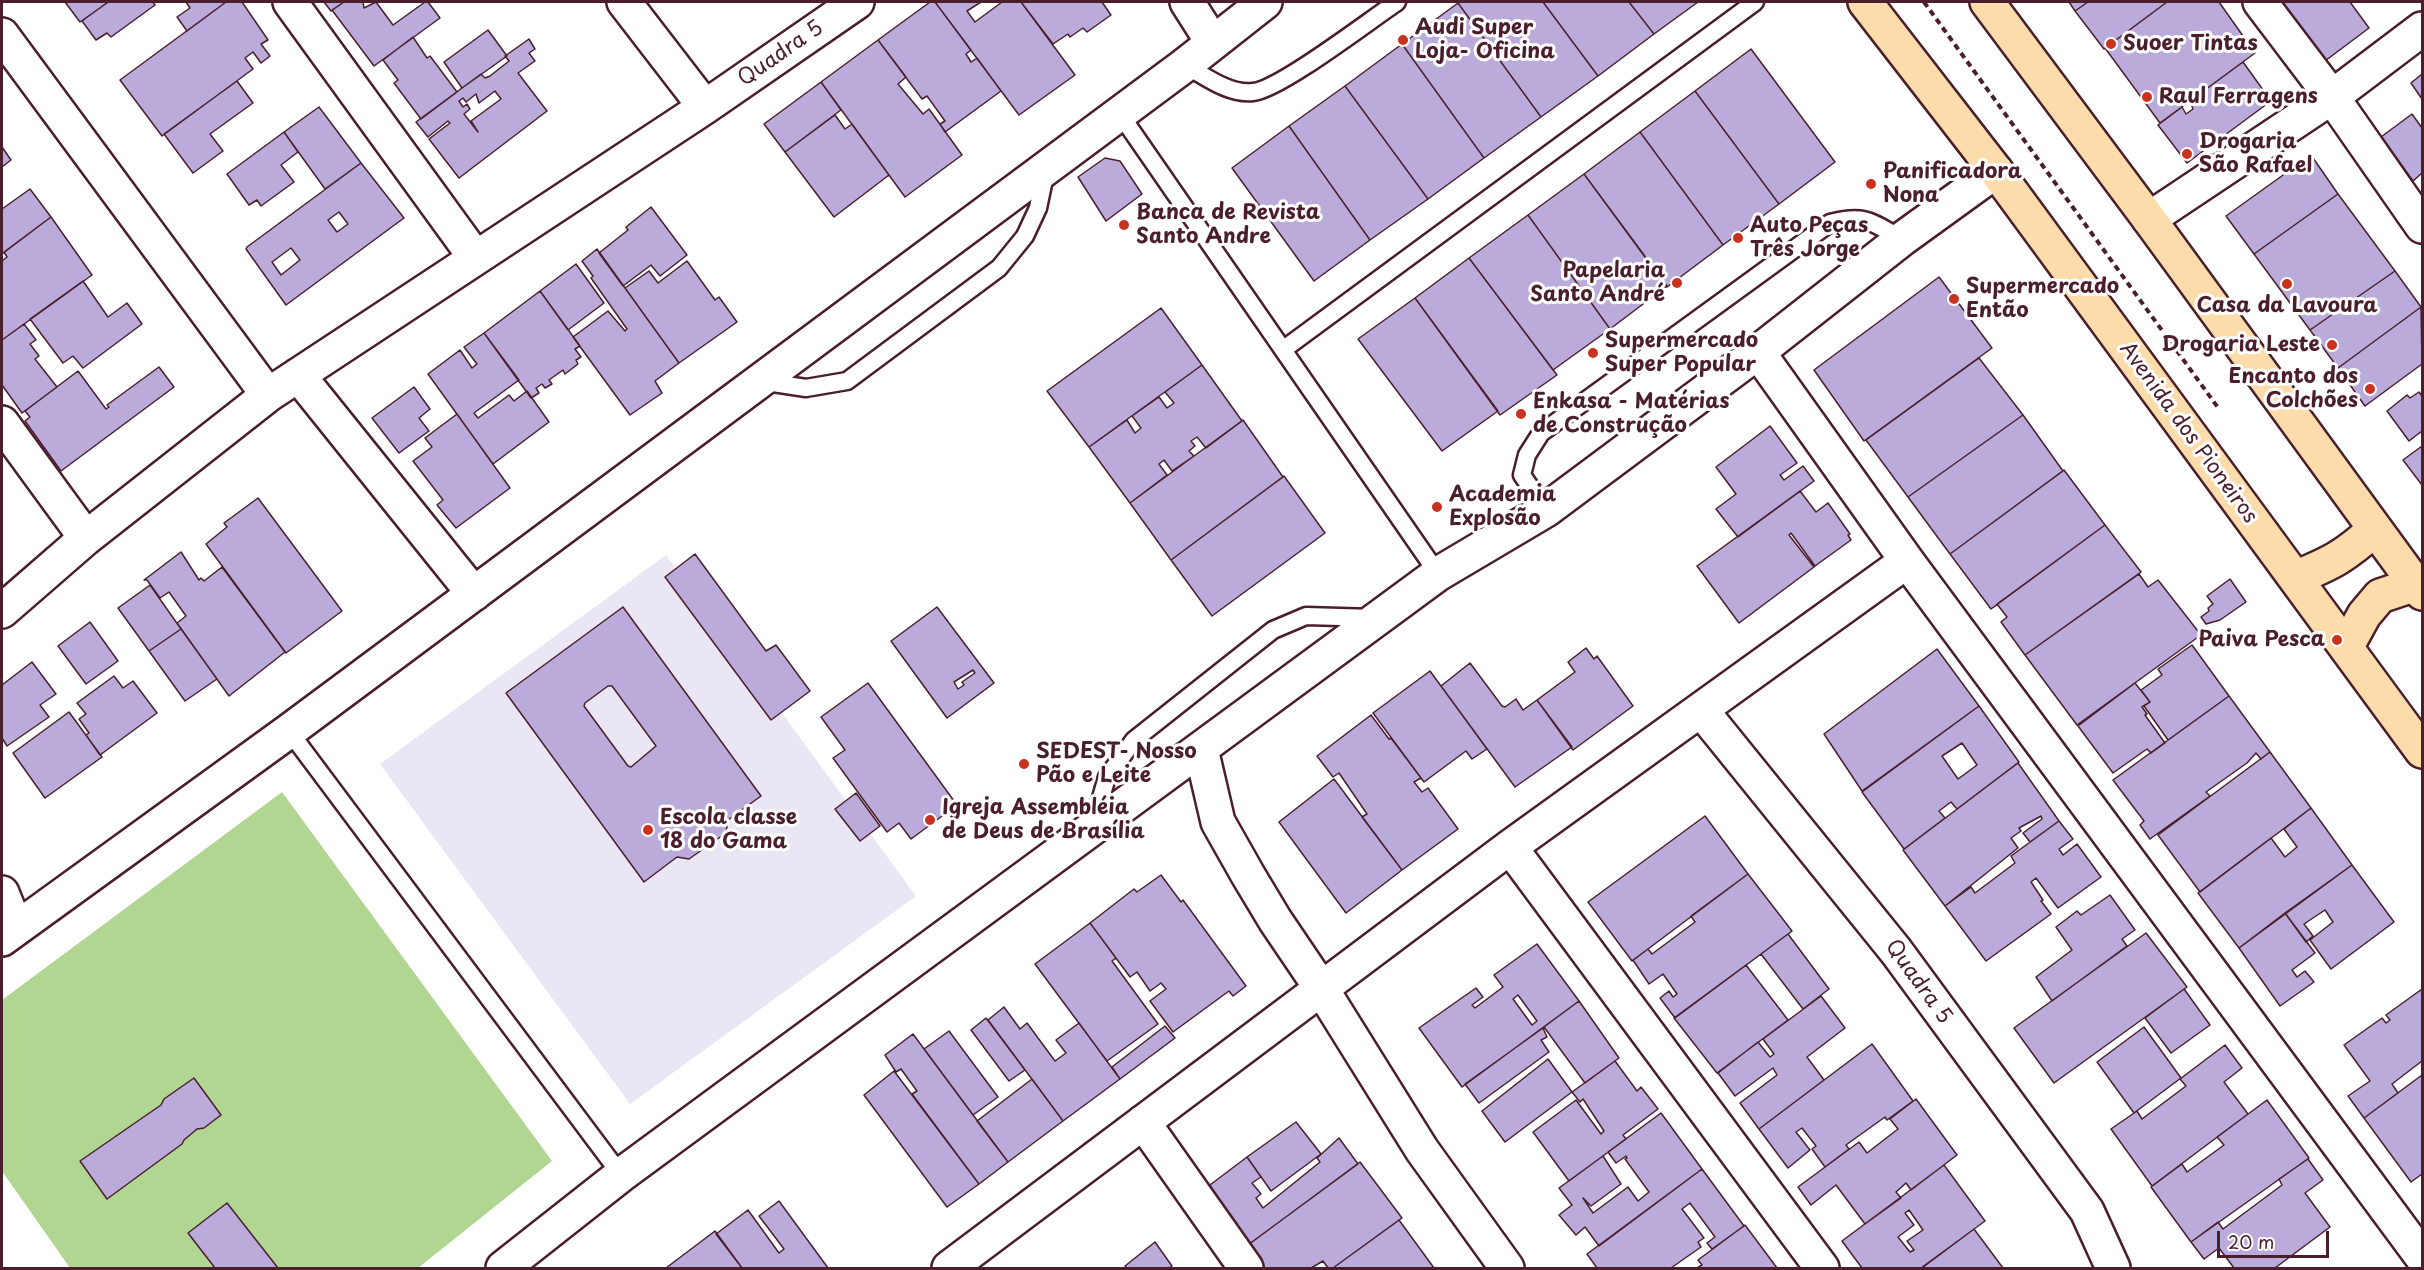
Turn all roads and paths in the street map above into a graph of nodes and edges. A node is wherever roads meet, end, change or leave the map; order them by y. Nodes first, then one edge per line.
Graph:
1 (290, 2) edge
2 (624, 2) edge
3 (857, 2) edge
4 (1187, 2) edge
5 (1265, 2) edge
6 (1397, 2) edge
7 (1755, 2) edge
8 (1865, 2) edge
9 (1924, 2) edge
10 (1987, 2) edge
11 (2260, 2) edge
12 (2422, 29) edge
13 (2, 35) edge
14 (1213, 43) junction
15 (1185, 65) junction
16 (2332, 97) junction
17 (705, 107) junction
18 (1120, 114) junction
19 (1047, 168) junction
20 (1996, 171) junction
21 (2149, 219) junction
22 (2422, 226) edge
23 (1902, 238) junction
24 (474, 257) junction
25 (1284, 349) junction
26 (1758, 352) junction
27 (298, 375) junction
28 (760, 381) junction
29 (268, 395) junction
30 (2226, 418) dead end
31 (2, 423) edge
32 (1546, 510) junction
33 (2375, 530) junction
34 (86, 538) junction
35 (1907, 561) junction
36 (1438, 574) junction
37 (2295, 578) junction
38 (2419, 588) edge
39 (474, 594) junction
40 (2, 611) edge
41 (1377, 618) junction
42 (2347, 646) junction
43 (1701, 710) junction
44 (289, 731) junction
45 (1201, 749) junction
46 (2422, 751) edge
47 (1092, 828) junction
48 (1510, 847) junction
49 (2, 893) edge
50 (9, 934) edge
51 (1322, 988) junction
52 (1143, 1122) junction
53 (621, 1175) junction
54 (2422, 1257) edge
55 (952, 1268) edge
56 (503, 1269) edge
57 (1246, 1269) edge
58 (1507, 1269) edge
59 (1822, 1269) edge
60 (2113, 1269) edge

1 - 24 street
2 - 17 street
3 - 17 street, Quadra 5
4 - 14 street
5 - 14 street
6 - 15 lane
7 - 25 lane
8 - 20 main road, Avenida dos Pioneiros
9 - 30 path
10 - 21 main road
11 - 16 street
12 - 16 street
13 - 29 street
14 - 15 street
15 - 18 street
16 - 21 street
16 - 22 street
17 - 24 street, Quadra 5
18 - 19 street
18 - 25 lane
19 - 28 street
19 - 28 lane
20 - 23 street
20 - 37 main road, Avenida dos Pioneiros
21 - 33 main road
23 - 26 street
23 - 32 lane
24 - 27 street, Quadra 5
25 - 36 lane
26 - 32 street
26 - 35 street
27 - 29 street, Quadra 5
27 - 39 street
28 - 39 street
29 - 34 street, Quadra 5
31 - 34 street
32 - 36 street
33 - 37 main road
33 - 38 main road
34 - 40 street, Quadra 5
35 - 43 street
35 - 54 street
36 - 41 street
37 - 42 main road, Avenida dos Pioneiros
38 - 42 main road
39 - 44 street
41 - 45 street
41 - 47 lane
42 - 46 main road, Avenida dos Pioneiros
43 - 48 street
43 - 60 street, Quadra 5
44 - 50 street
44 - 53 lane
45 - 47 street
45 - 51 street
47 - 53 street
48 - 51 street
48 - 59 street
49 - 50 street
51 - 52 street
51 - 58 street
52 - 55 street
52 - 57 street
53 - 56 street

